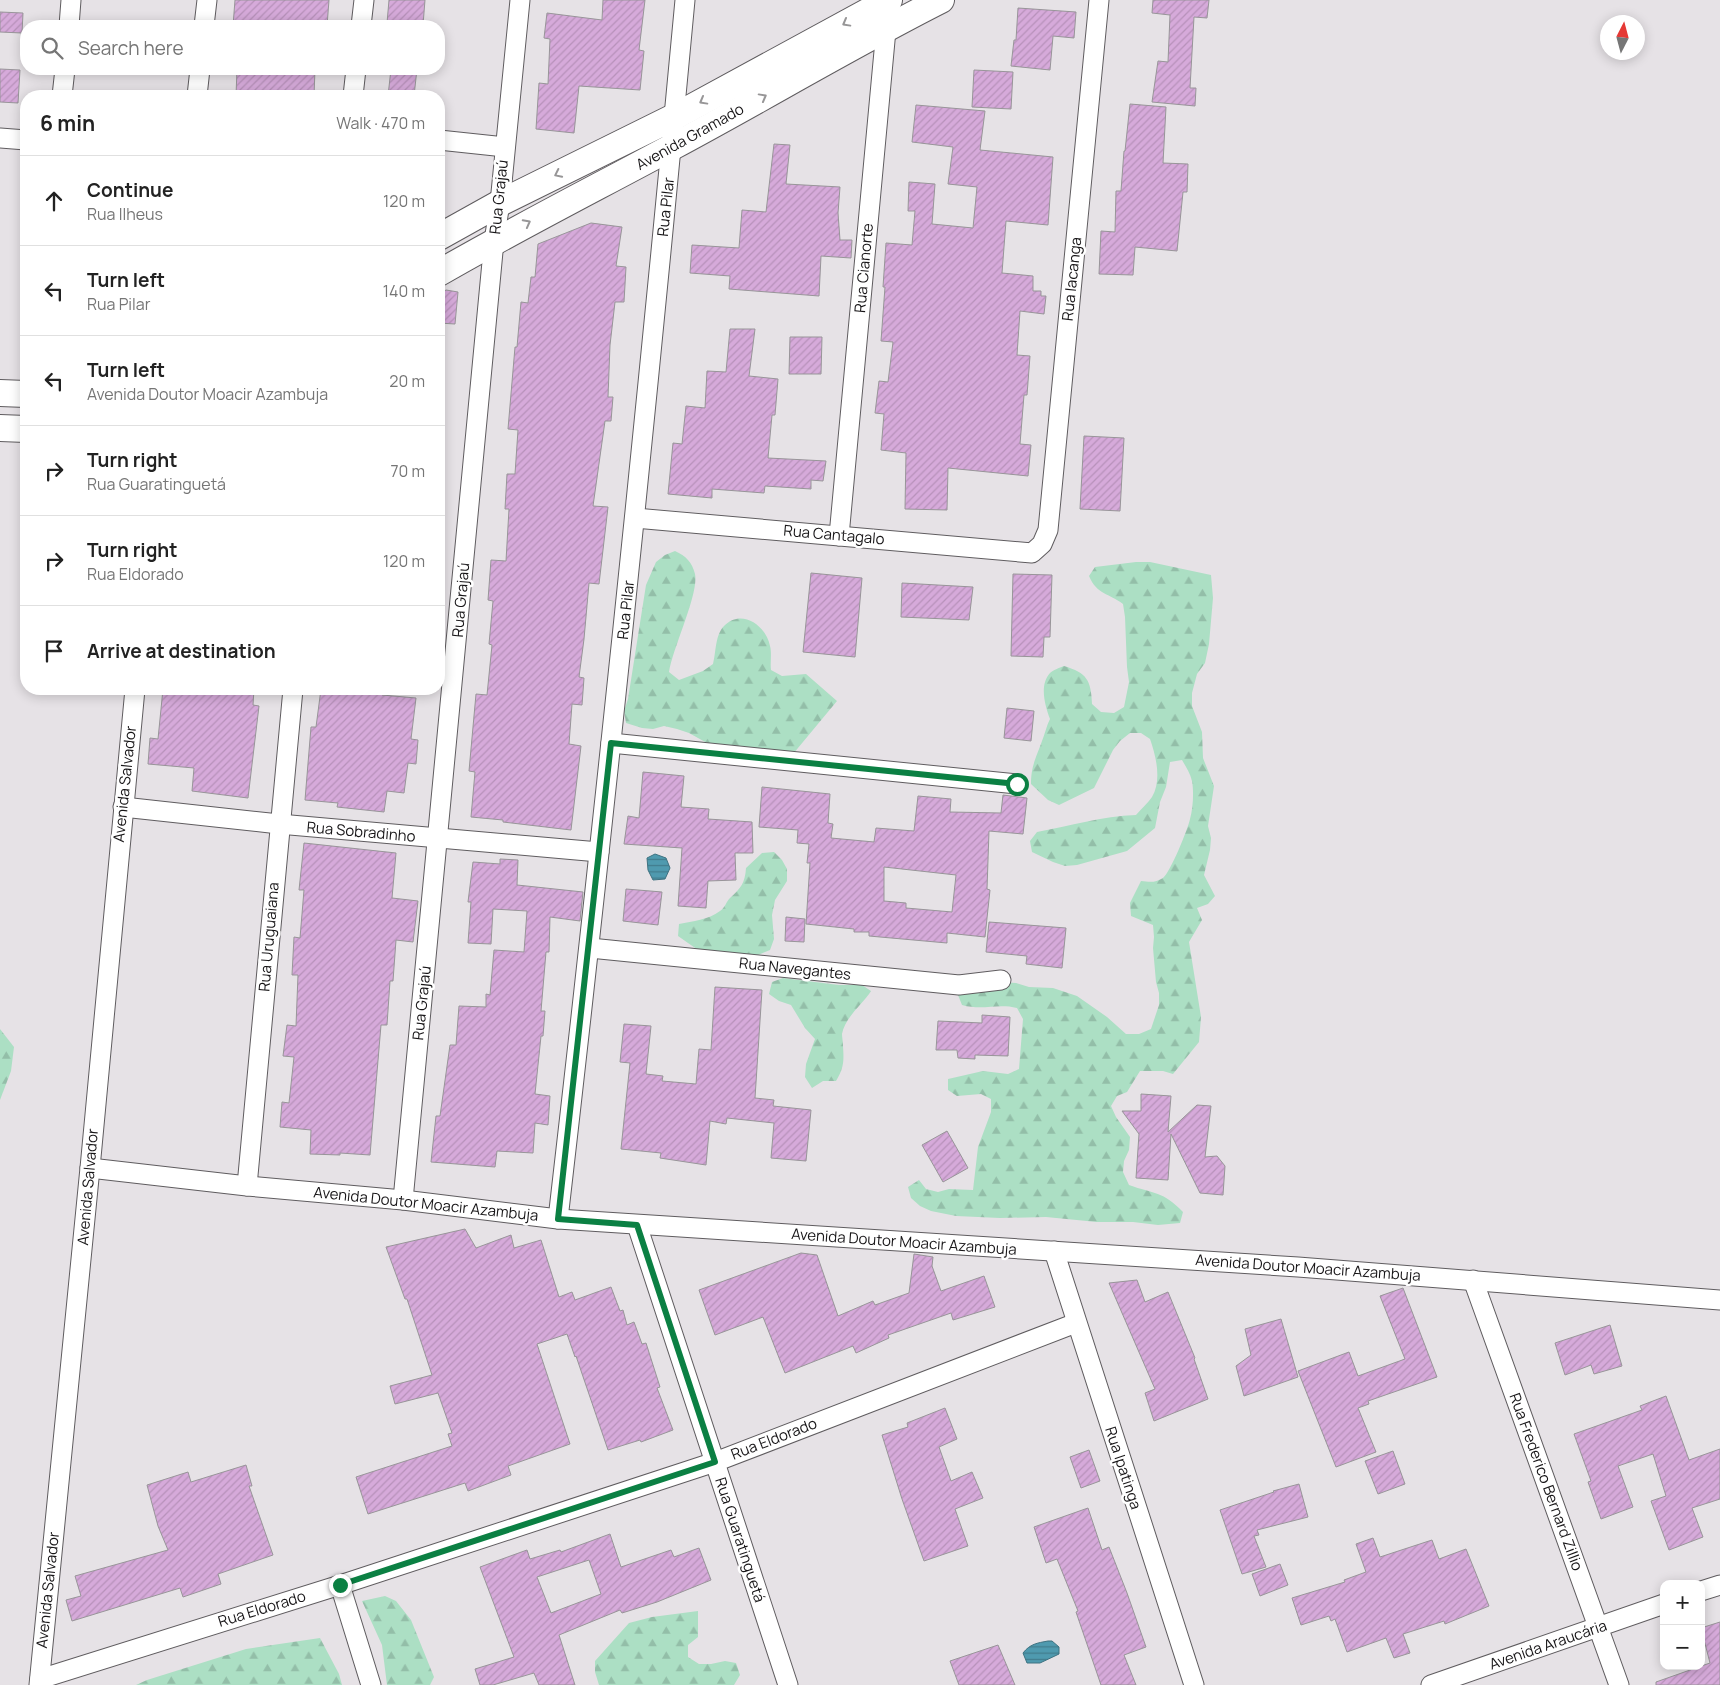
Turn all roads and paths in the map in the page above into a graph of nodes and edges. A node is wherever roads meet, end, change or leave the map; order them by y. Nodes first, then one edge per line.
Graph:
1 (71, 0) edge
2 (207, 0) edge
3 (364, 0) edge
4 (520, 0) edge
5 (685, 0) edge
6 (889, 0) edge
7 (941, 0) edge
8 (1099, 0) edge
9 (69, 20) edge
10 (205, 20) edge
11 (362, 20) edge
12 (886, 28) junction
13 (64, 75) edge
14 (199, 75) edge
15 (355, 75) edge
16 (63, 90) edge
17 (198, 90) edge
18 (354, 90) edge
19 (674, 117) junction
20 (0, 138) edge
21 (20, 140) edge
22 (445, 141) edge
23 (505, 147) junction
24 (672, 147) junction
25 (500, 203) junction
26 (445, 233) edge
27 (494, 241) junction
28 (445, 270) edge
29 (0, 393) edge
30 (20, 394) edge
31 (635, 518) junction
32 (839, 536) junction
33 (1032, 553) joint
34 (134, 695) edge
35 (292, 695) edge
36 (611, 743) junction
37 (1017, 784) dead end
38 (123, 807) junction
39 (279, 824) junction
40 (438, 839) junction
41 (599, 852) junction
42 (590, 948) junction
43 (1001, 980) dead end
44 (90, 1168) junction
45 (247, 1186) junction
46 (403, 1200) junction
47 (558, 1219) junction
48 (637, 1225) junction
49 (1054, 1251) junction
50 (1473, 1280) junction
51 (1720, 1300) edge
52 (1076, 1323) junction
53 (715, 1462) junction
54 (340, 1585) junction
55 (1720, 1585) edge
56 (1705, 1590) edge
57 (1660, 1605) edge
58 (1599, 1627) junction
59 (39, 1682) edge
60 (371, 1685) edge
61 (788, 1685) edge
62 (1194, 1685) edge
63 (1431, 1685) edge
64 (1619, 1685) edge

1 - 9 street
2 - 10 street
3 - 11 street
4 - 23 street, Rua Grajaú
5 - 19 street, Rua Pilar
6 - 12 street, Rua Cianorte
6 -> 19 street, Avenida Gramado
7 - 12 street, Avenida Gramado
8 - 33 street, Rua Iacanga
24 -> 12 street, Avenida Gramado
12 - 32 street, Rua Cianorte
13 - 16 street
14 - 17 street
15 - 18 street
19 - 24 street, Rua Pilar
19 -> 25 street, Avenida Gramado
20 - 21 street
22 - 23 street
23 - 25 street, Rua Grajaú
27 -> 24 street, Avenida Gramado
24 - 31 street, Rua Pilar
25 - 26 street, Avenida Gramado
25 - 27 street, Rua Grajaú
27 - 28 street, Avenida Gramado
27 - 40 street, Rua Grajaú
29 - 30 street
31 - 32 street, Rua Cantagalo
31 - 36 street, Rua Pilar
32 - 33 street, Rua Cantagalo
34 - 38 street, Avenida Salvador
35 - 39 street, Rua Uruguaiana
36 - 37 street
36 - 41 street, Rua Pilar
38 - 39 street, Rua Sobradinho
38 - 44 street, Avenida Salvador
39 - 40 street, Rua Sobradinho
39 - 45 street, Rua Uruguaiana
40 - 41 street, Rua Sobradinho
40 - 46 street, Rua Grajaú
41 - 42 street, Rua Pilar
42 - 43 street, Rua Navegantes
42 - 47 street, Rua Pilar
44 - 45 street, Avenida Doutor Moacir Azambuja
44 - 59 street, Avenida Salvador
45 - 46 street, Avenida Doutor Moacir Azambuja
46 - 47 street, Avenida Doutor Moacir Azambuja
47 - 48 street, Avenida Doutor Moacir Azambuja
48 - 49 street, Avenida Doutor Moacir Azambuja
48 - 53 street, Rua Guaratinguetá
49 - 50 street, Avenida Doutor Moacir Azambuja
49 - 52 street, Rua Ipatinga
50 - 51 street, Avenida Doutor Moacir Azambuja
50 - 58 street, Rua Frederico Bernard Zillio
52 - 53 street, Rua Eldorado
52 - 62 street, Rua Ipatinga
53 - 54 street, Rua Eldorado
53 - 61 street, Rua Guaratinguetá
54 - 59 street, Rua Eldorado
54 - 60 street
55 - 56 street
57 - 58 street, Avenida Araucária
58 - 63 street, Avenida Araucária
58 - 64 street, Rua Frederico Bernard Zillio

